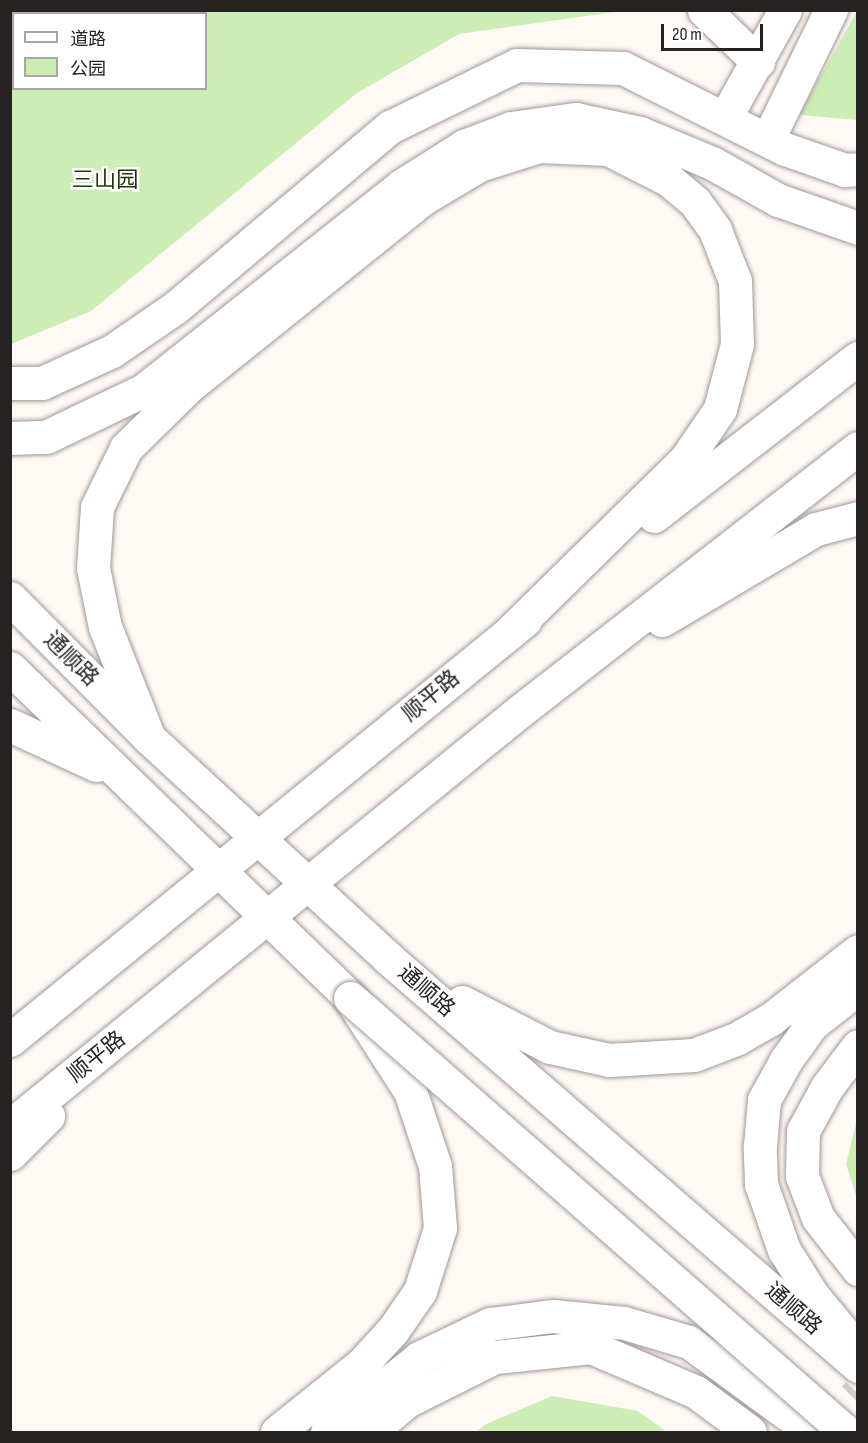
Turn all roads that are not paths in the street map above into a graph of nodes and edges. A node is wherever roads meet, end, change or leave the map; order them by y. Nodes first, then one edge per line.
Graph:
1 (704, 10) edge
2 (785, 10) edge
3 (831, 10) edge
4 (758, 62) junction
5 (726, 116) junction
6 (768, 139) junction
7 (858, 169) edge
8 (858, 228) edge
9 (858, 358) edge
10 (10, 383) edge
11 (10, 438) edge
12 (858, 448) edge
13 (858, 518) edge
14 (10, 598) edge
15 (509, 633) junction
16 (10, 668) edge
17 (520, 711) junction
18 (10, 725) edge
19 (149, 738) junction
20 (117, 775) junction
21 (858, 951) edge
22 (388, 958) junction
23 (858, 988) edge
24 (350, 998) junction
25 (146, 1017) junction
26 (10, 1039) edge
27 (858, 1046) edge
28 (10, 1126) edge
29 (10, 1154) edge
30 (858, 1269) edge
31 (858, 1346) edge
32 (858, 1366) edge
33 (277, 1432) edge
34 (327, 1432) edge
35 (369, 1432) edge
36 (750, 1432) edge
37 (812, 1432) edge
38 (846, 1432) edge

1 - 4 main road
2 - 4 main road
3 - 6 main road
4 - 5 main road
5 - 6 main road
5 - 10 main road
6 - 7 main road
8 - 11 main road
9 - 15 main road, 顺平路
12 - 17 main road, 顺平路
13 - 17 main road
14 - 19 main road, 通顺路
15 - 19 main road
15 - 26 main road, 顺平路
16 - 20 main road
17 - 25 main road, 顺平路
18 - 20 main road
19 - 22 main road, 通顺路
20 - 24 main road
21 - 22 main road
22 - 32 main road, 通顺路
23 - 31 main road
24 - 33 main road, bridge
24 - 38 main road, bridge
25 - 28 main road, 顺平路
25 - 29 main road
27 - 30 main road
34 - 37 main road
35 - 36 main road

